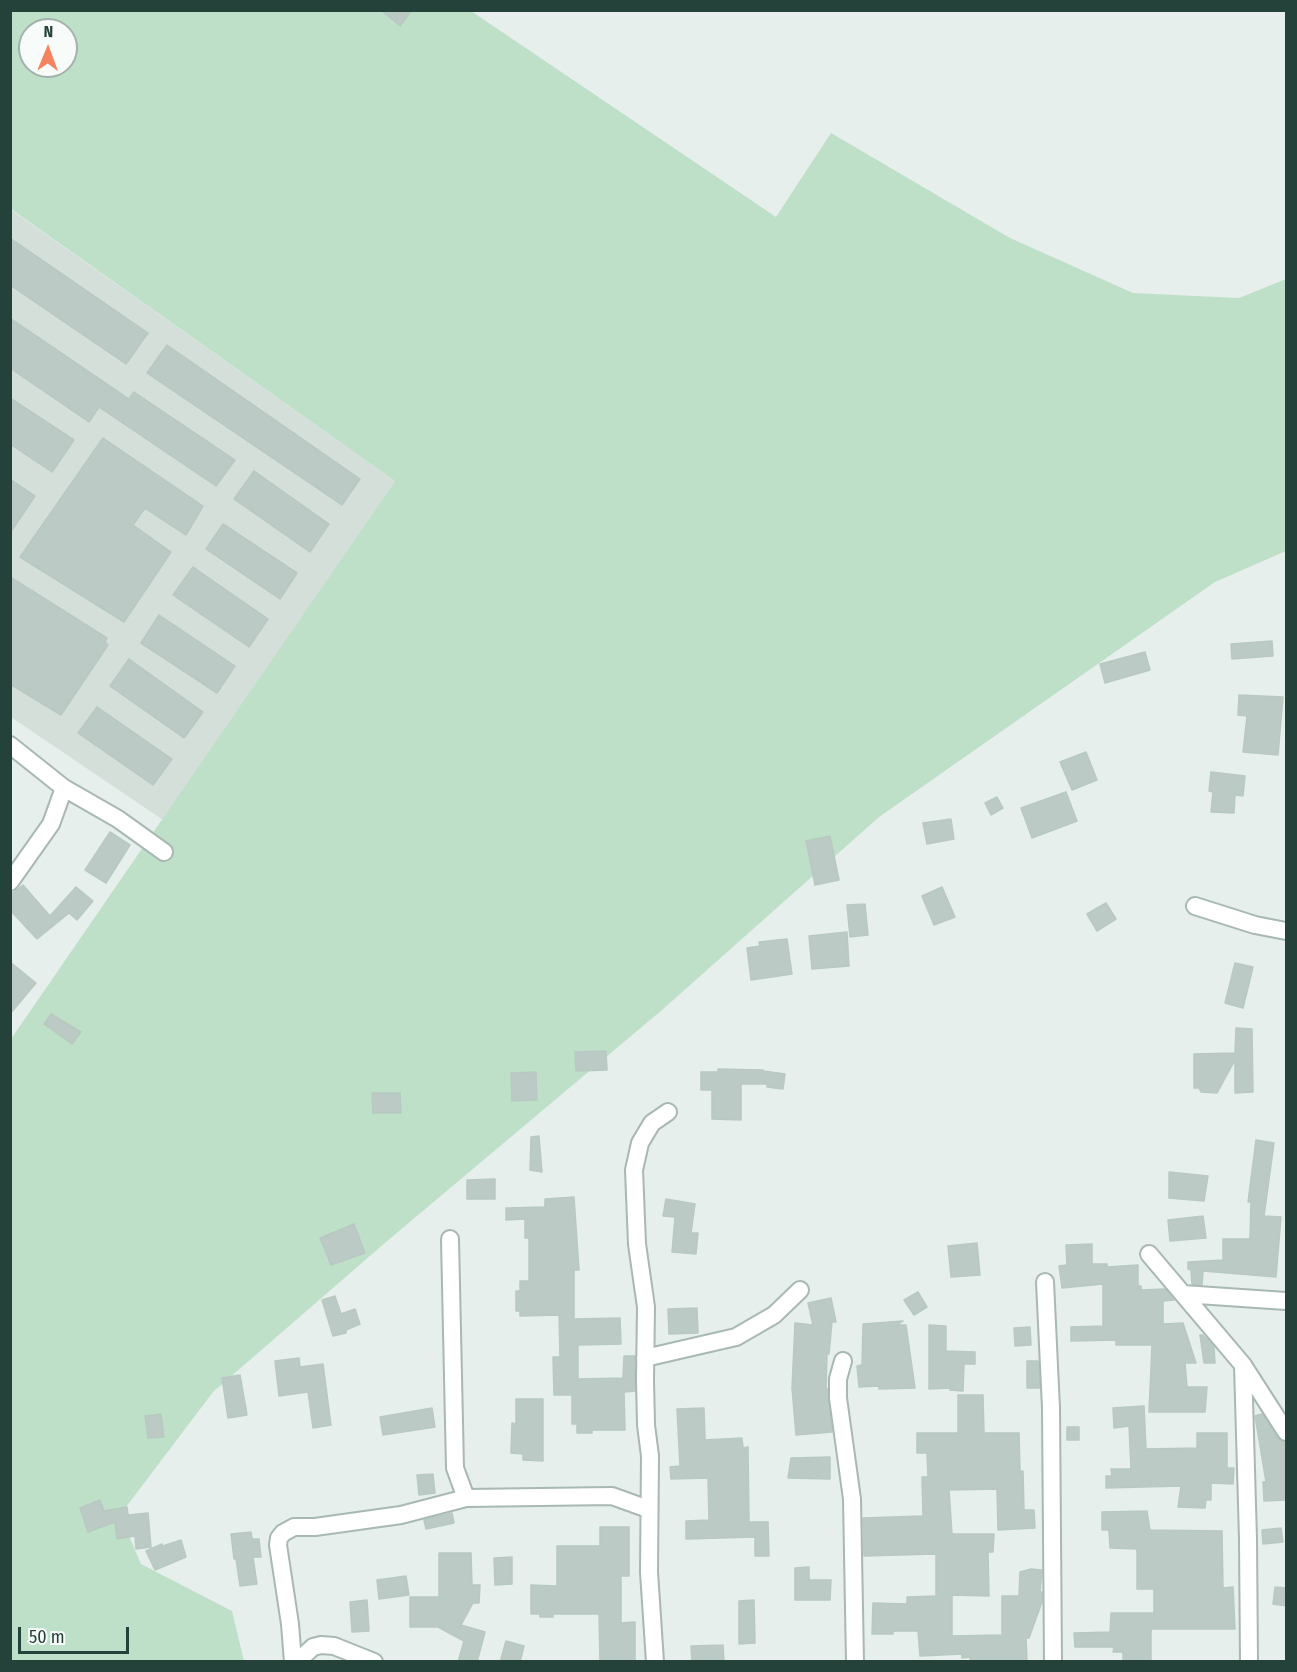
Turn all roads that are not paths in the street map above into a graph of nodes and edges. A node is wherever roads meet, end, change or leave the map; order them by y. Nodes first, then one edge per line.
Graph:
1 (10, 745) edge
2 (64, 788) junction
3 (164, 852) dead end
4 (10, 882) edge
5 (1195, 906) dead end
6 (1287, 931) edge
7 (668, 1112) dead end
8 (450, 1239) dead end
9 (1149, 1254) dead end
10 (1045, 1282) dead end
11 (800, 1290) dead end
12 (1183, 1294) junction
13 (1287, 1301) edge
14 (645, 1358) junction
15 (843, 1361) dead end
16 (1243, 1365) junction
17 (1287, 1432) edge
18 (466, 1498) junction
19 (648, 1509) junction
20 (293, 1662) edge
21 (297, 1662) edge
22 (374, 1662) edge
23 (655, 1662) edge
24 (855, 1662) edge
25 (1053, 1662) edge
26 (1249, 1662) edge

1 - 2 street
2 - 3 street
2 - 4 street
5 - 6 street
7 - 14 street
8 - 18 street
9 - 12 street
10 - 25 street
11 - 14 street
12 - 13 street
12 - 16 street
14 - 19 street
15 - 24 street
16 - 17 street
16 - 26 street
18 - 19 street
18 - 20 street
19 - 23 street
21 - 22 street

